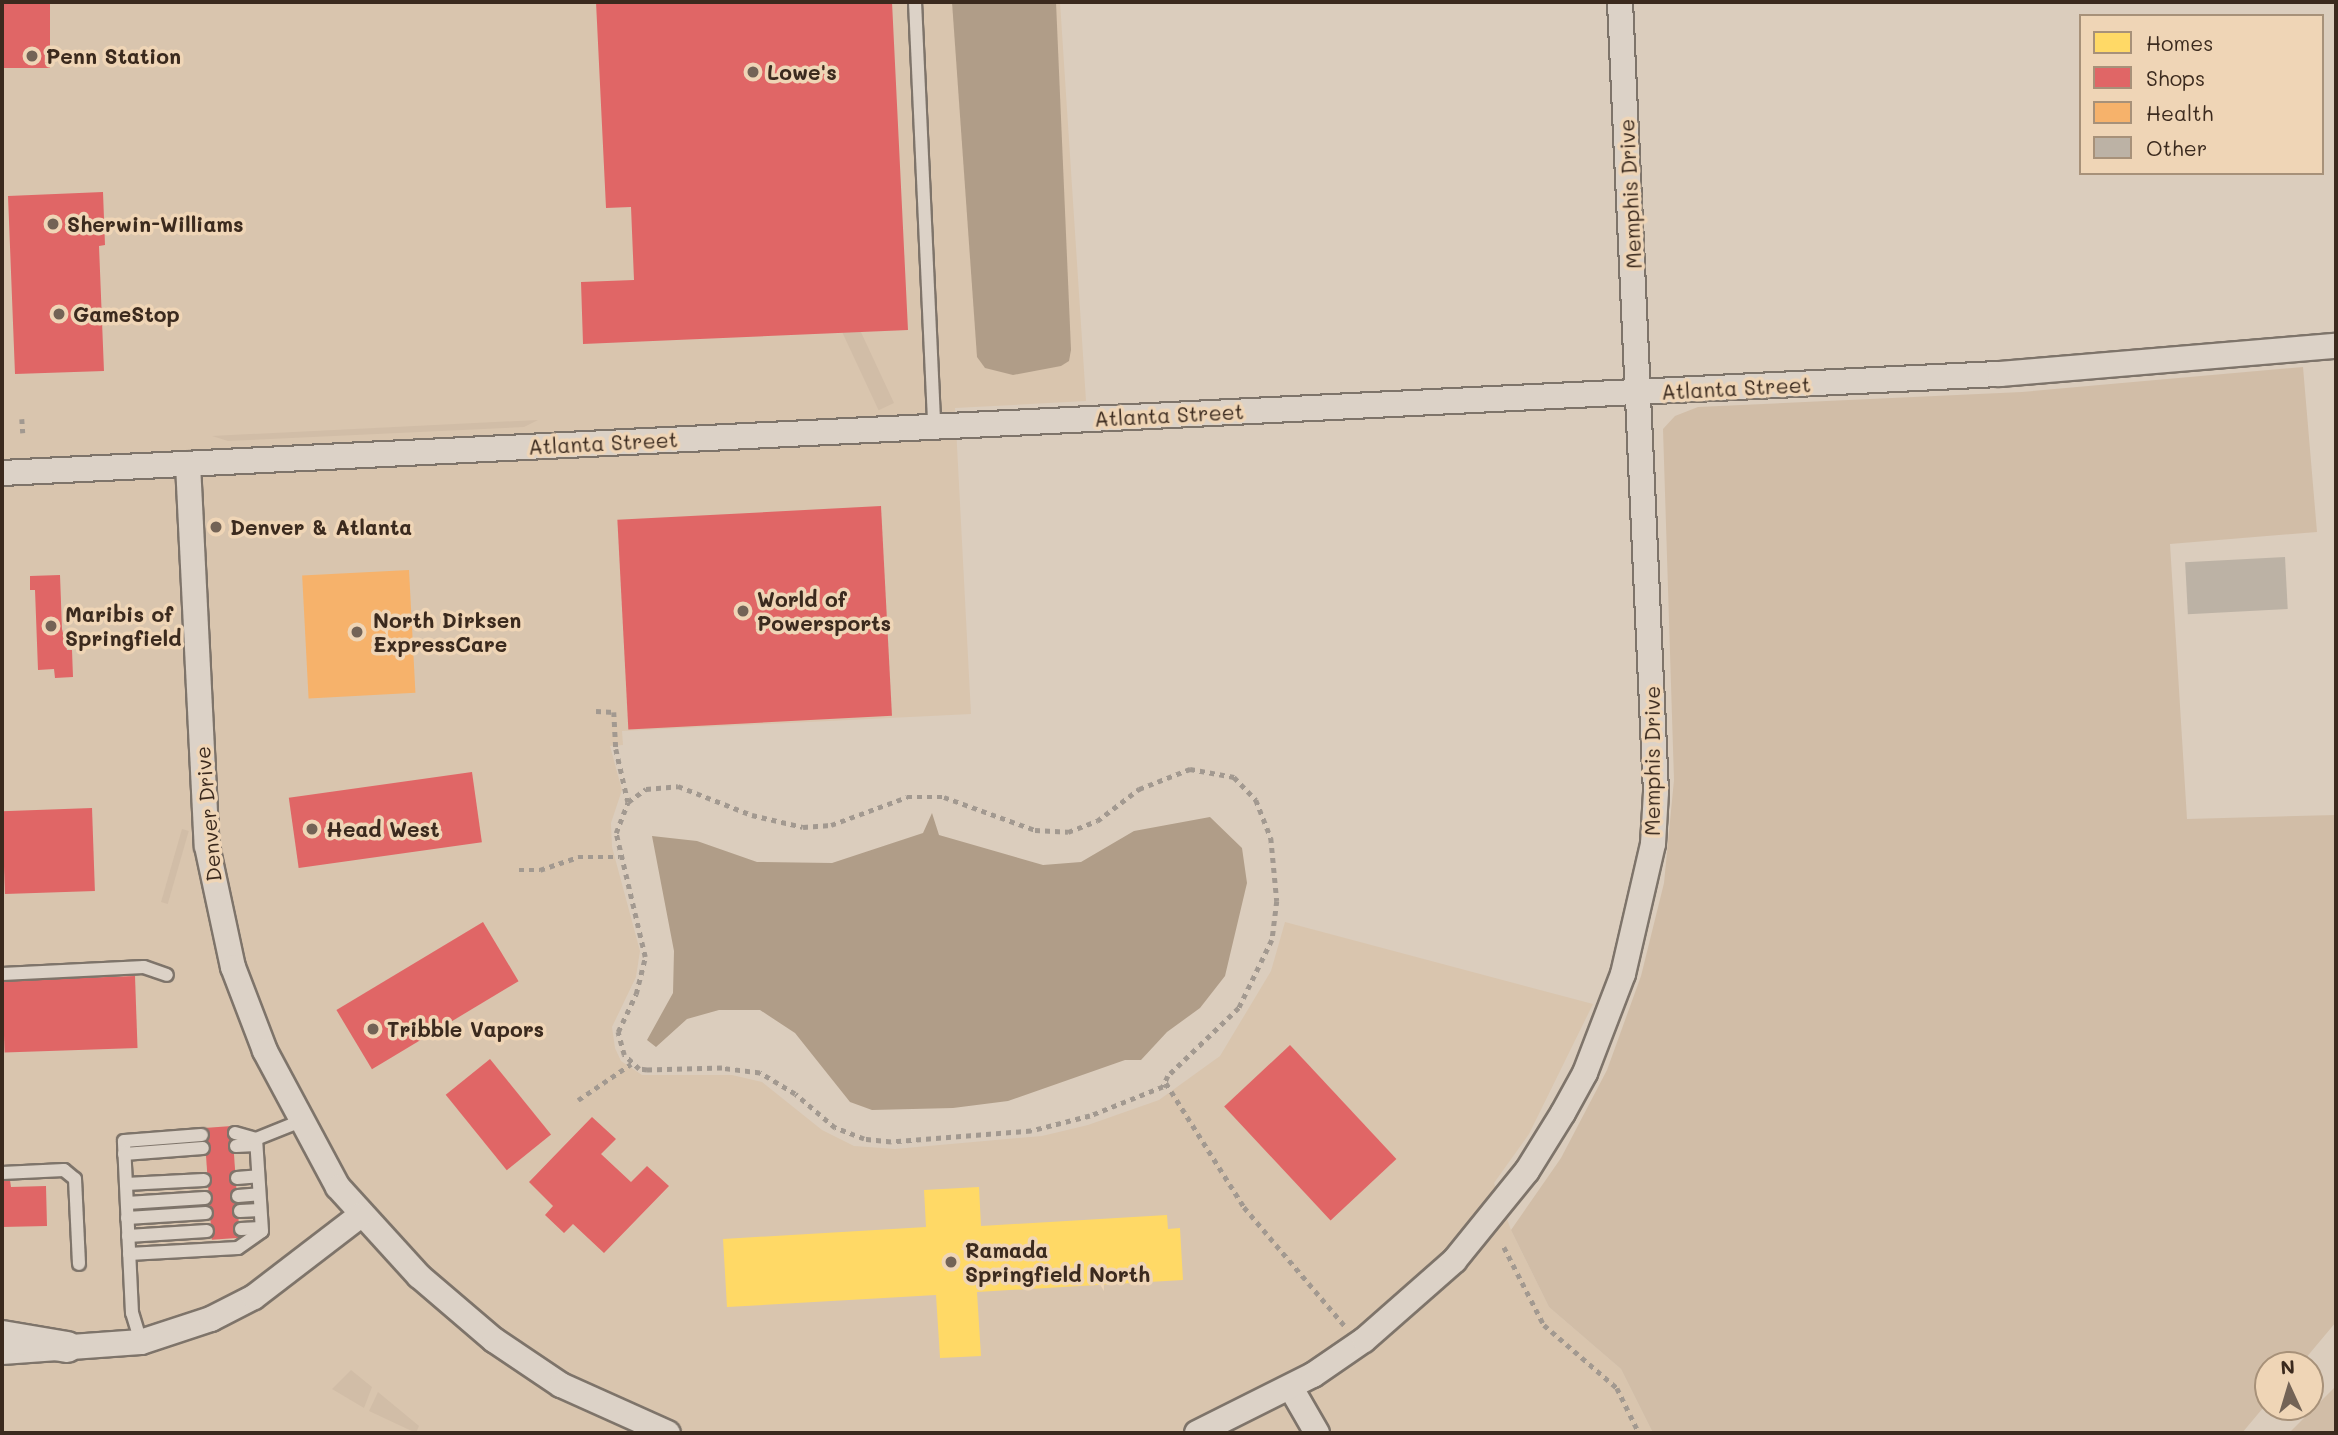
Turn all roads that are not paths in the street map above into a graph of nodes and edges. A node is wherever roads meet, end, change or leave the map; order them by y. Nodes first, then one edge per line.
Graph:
1 (915, 2) edge
2 (1620, 2) edge
3 (2336, 346) edge
4 (1639, 393) junction
5 (934, 426) junction
6 (188, 464) junction
7 (2, 473) edge
8 (2, 974) edge
9 (167, 975) dead end
10 (301, 1121) junction
11 (235, 1140) dead end
12 (202, 1142) dead end
13 (256, 1142) junction
14 (2, 1173) edge
15 (258, 1176) junction
16 (237, 1178) dead end
17 (204, 1180) dead end
18 (126, 1184) junction
19 (259, 1195) junction
20 (238, 1196) dead end
21 (205, 1198) dead end
22 (127, 1203) junction
23 (260, 1210) junction
24 (240, 1211) dead end
25 (206, 1213) dead end
26 (361, 1215) junction
27 (127, 1219) junction
28 (261, 1228) junction
29 (241, 1229) dead end
30 (207, 1231) dead end
31 (128, 1236) junction
32 (129, 1254) junction
33 (79, 1264) dead end
34 (2, 1336) edge
35 (141, 1342) junction
36 (66, 1347) junction
37 (2, 1352) edge
38 (1291, 1388) junction
39 (668, 1433) edge
40 (1197, 1433) edge
41 (1317, 1433) edge

1 - 5 lane
2 - 4 street, Memphis Drive
3 - 4 street, Atlanta Street
4 - 5 street, Atlanta Street
4 - 38 street, Memphis Drive
5 - 6 street, Atlanta Street
6 - 7 street, Atlanta Street
6 - 10 street, Denver Drive
8 - 9 lane
10 - 13 lane
10 - 26 street, Denver Drive
11 - 13 lane
12 - 18 lane
13 - 15 lane
14 - 33 lane
15 - 16 lane
15 - 19 lane
17 - 18 lane
18 - 22 lane
19 - 20 lane
19 - 23 lane
21 - 22 lane
22 - 27 lane
23 - 24 lane
23 - 28 lane
25 - 27 lane
26 - 35 street
26 - 39 street, Denver Drive
27 - 31 lane
28 - 29 lane
28 - 32 lane
30 - 31 lane
31 - 32 lane
32 - 35 lane
34 - 36 street
35 - 36 street
36 - 37 street
38 - 40 street, Memphis Drive
38 - 41 street

